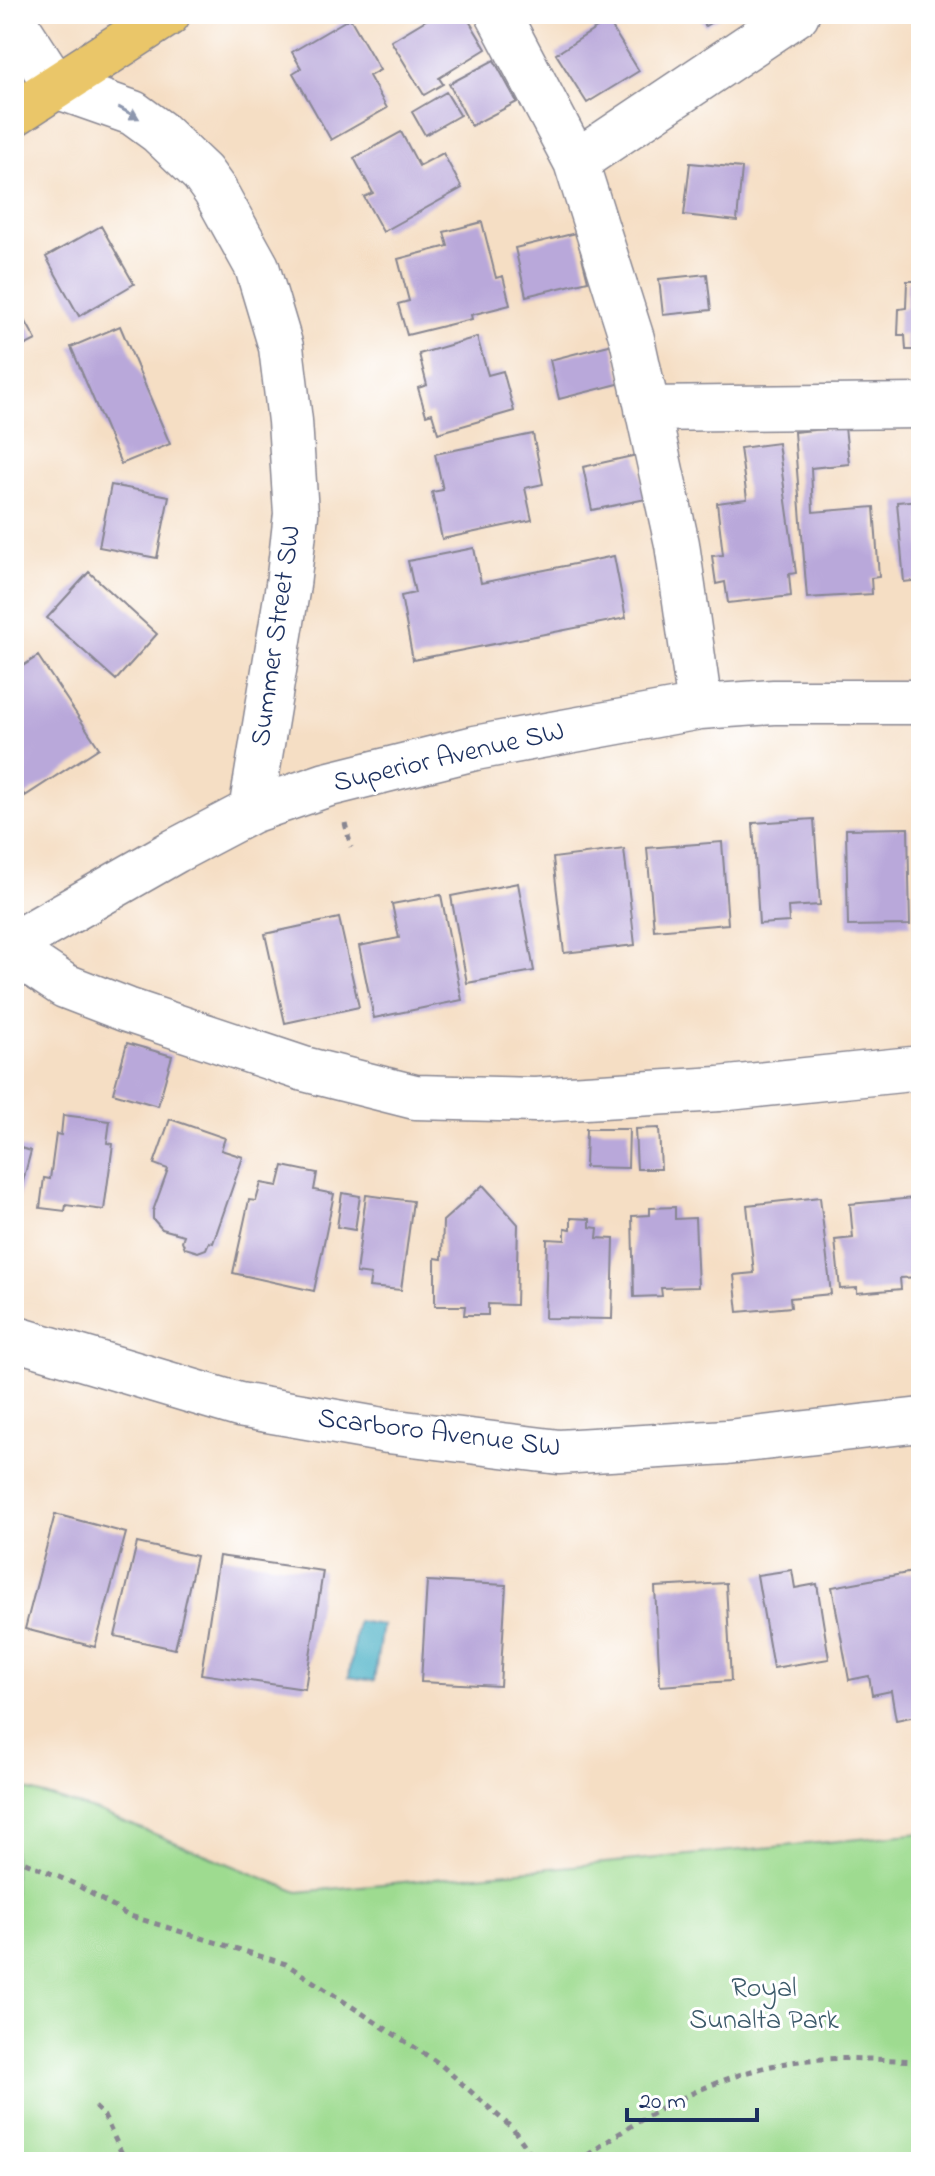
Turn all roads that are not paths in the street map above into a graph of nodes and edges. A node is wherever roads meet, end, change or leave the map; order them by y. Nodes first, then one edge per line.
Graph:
1 (168, 14) edge
2 (498, 14) edge
3 (797, 14) edge
4 (14, 21) edge
5 (56, 86) junction
6 (14, 114) edge
7 (576, 162) junction
8 (921, 406) edge
9 (647, 409) junction
10 (921, 702) edge
11 (700, 707) junction
12 (251, 811) junction
13 (14, 943) edge
14 (14, 952) edge
15 (921, 1068) edge
16 (14, 1338) edge
17 (921, 1420) edge

1 - 5 main road
2 - 7 street
3 - 7 street
4 - 5 street
5 - 6 main road
5 -> 12 street, Summer Street SW
7 - 9 street
8 - 9 street
9 - 11 street
10 - 11 street, Superior Avenue SW
11 - 12 street, Superior Avenue SW
12 - 13 street, Superior Avenue SW
14 - 15 street
16 - 17 street, Scarboro Avenue SW

